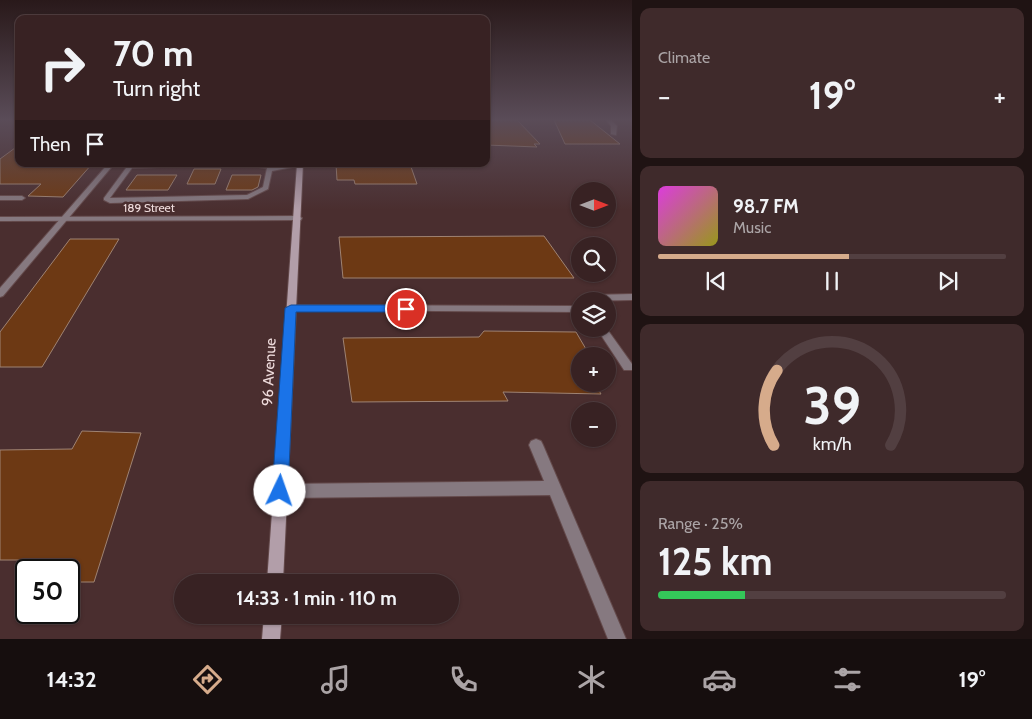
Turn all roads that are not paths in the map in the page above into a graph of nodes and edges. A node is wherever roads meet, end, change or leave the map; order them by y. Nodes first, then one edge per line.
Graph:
1 (108, 167) edge
2 (130, 167) edge
3 (270, 167) edge
4 (288, 167) edge
5 (300, 167) edge
6 (269, 170) junction
7 (0, 198) edge
8 (22, 198) dead end
9 (298, 218) junction
10 (0, 219) edge
11 (64, 219) junction
12 (0, 294) edge
13 (616, 297) edge
14 (632, 297) edge
15 (291, 308) junction
16 (571, 309) edge
17 (607, 337) edge
18 (628, 367) dead end
19 (536, 445) dead end
20 (554, 488) junction
21 (280, 491) junction
22 (275, 574) edge
23 (273, 624) edge
24 (272, 639) edge
25 (617, 639) edge

1 - 11 street
2 - 6 street
3 - 6 street
4 - 6 street
5 - 9 main road, 96 Avenue
7 - 8 street
9 - 11 street, 189 Street
9 - 15 main road, 96 Avenue
10 - 11 street, 189 Street
11 - 12 street
13 - 14 street
15 - 16 street
15 - 21 main road, 96 Avenue
17 - 18 street
19 - 20 street
20 - 21 street
20 - 25 street
21 - 22 main road, 96 Avenue
23 - 24 main road

